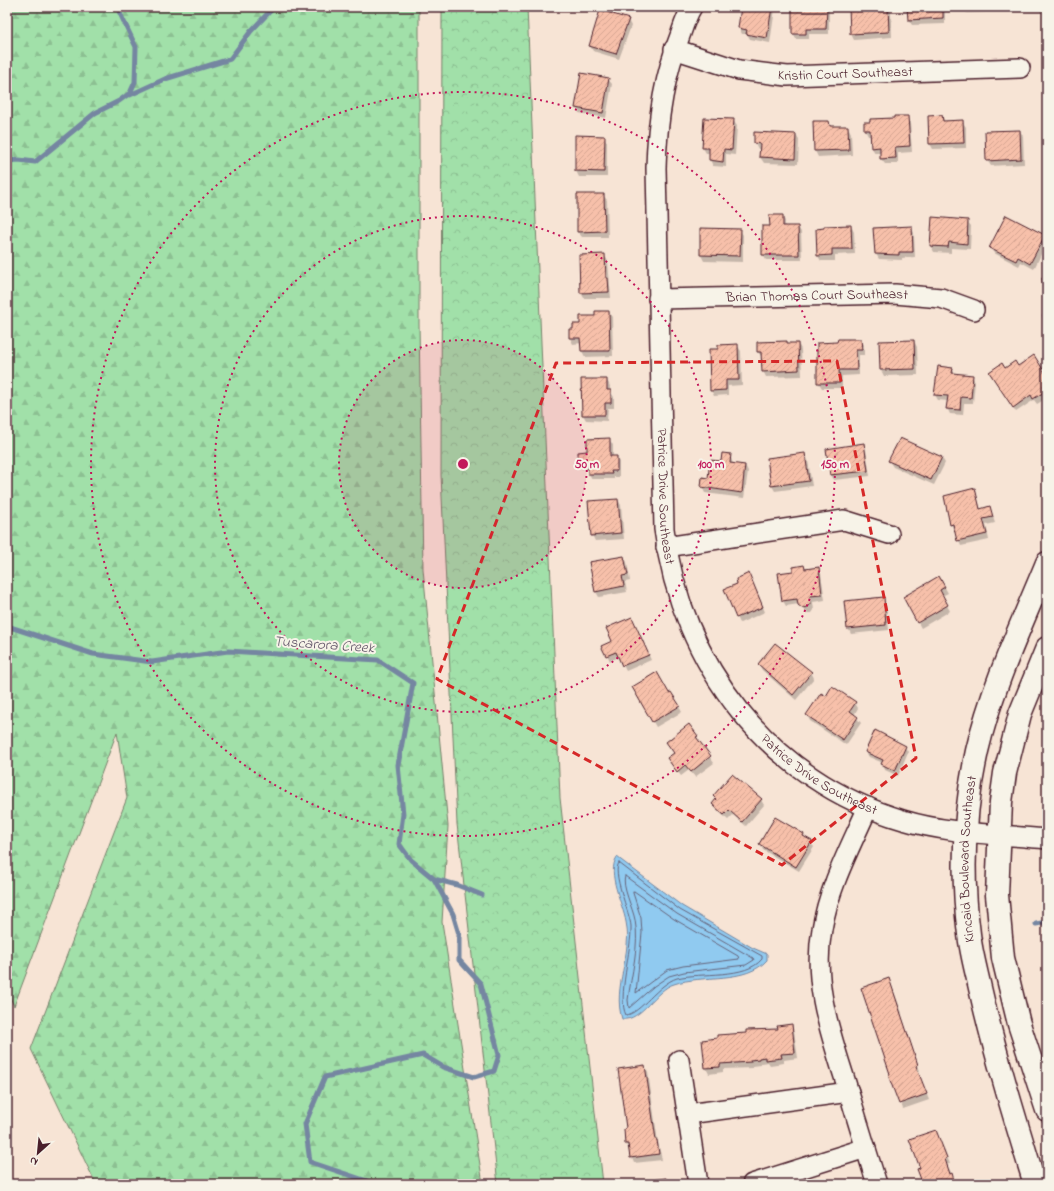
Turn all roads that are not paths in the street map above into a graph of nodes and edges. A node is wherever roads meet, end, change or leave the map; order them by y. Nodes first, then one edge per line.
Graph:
1 (692, 7) edge
2 (674, 49) junction
3 (1020, 68) dead end
4 (658, 299) junction
5 (974, 310) dead end
6 (889, 534) dead end
7 (666, 547) junction
8 (1047, 563) edge
9 (1047, 648) edge
10 (868, 807) junction
11 (965, 831) junction
12 (999, 834) junction
13 (1047, 839) edge
14 (679, 1060) dead end
15 (848, 1092) junction
16 (1047, 1110) edge
17 (688, 1114) junction
18 (866, 1148) junction
19 (698, 1184) edge
20 (752, 1184) edge
21 (877, 1184) edge
22 (1035, 1184) edge

1 - 2 street, Patrice Drive Southeast
2 - 3 street, Kristin Court Southeast
2 - 4 street, Patrice Drive Southeast
4 - 5 street, Brian Thomas Court Southeast
4 - 7 street, Patrice Drive Southeast
6 - 7 street
7 - 10 street, Patrice Drive Southeast
8 - 11 street, Kincaid Boulevard Southeast
9 - 12 street, Kincaid Boulevard Southeast
10 - 11 street, Patrice Drive Southeast
10 - 15 street
11 - 12 street, Patrice Drive Southeast
11 - 22 street, Kincaid Boulevard Southeast
12 - 13 street, Patrice Drive Southeast
12 - 16 street, Kincaid Boulevard Southeast
14 - 17 street
15 - 17 street
15 - 18 street
17 - 19 street
18 - 20 street
18 - 21 street

